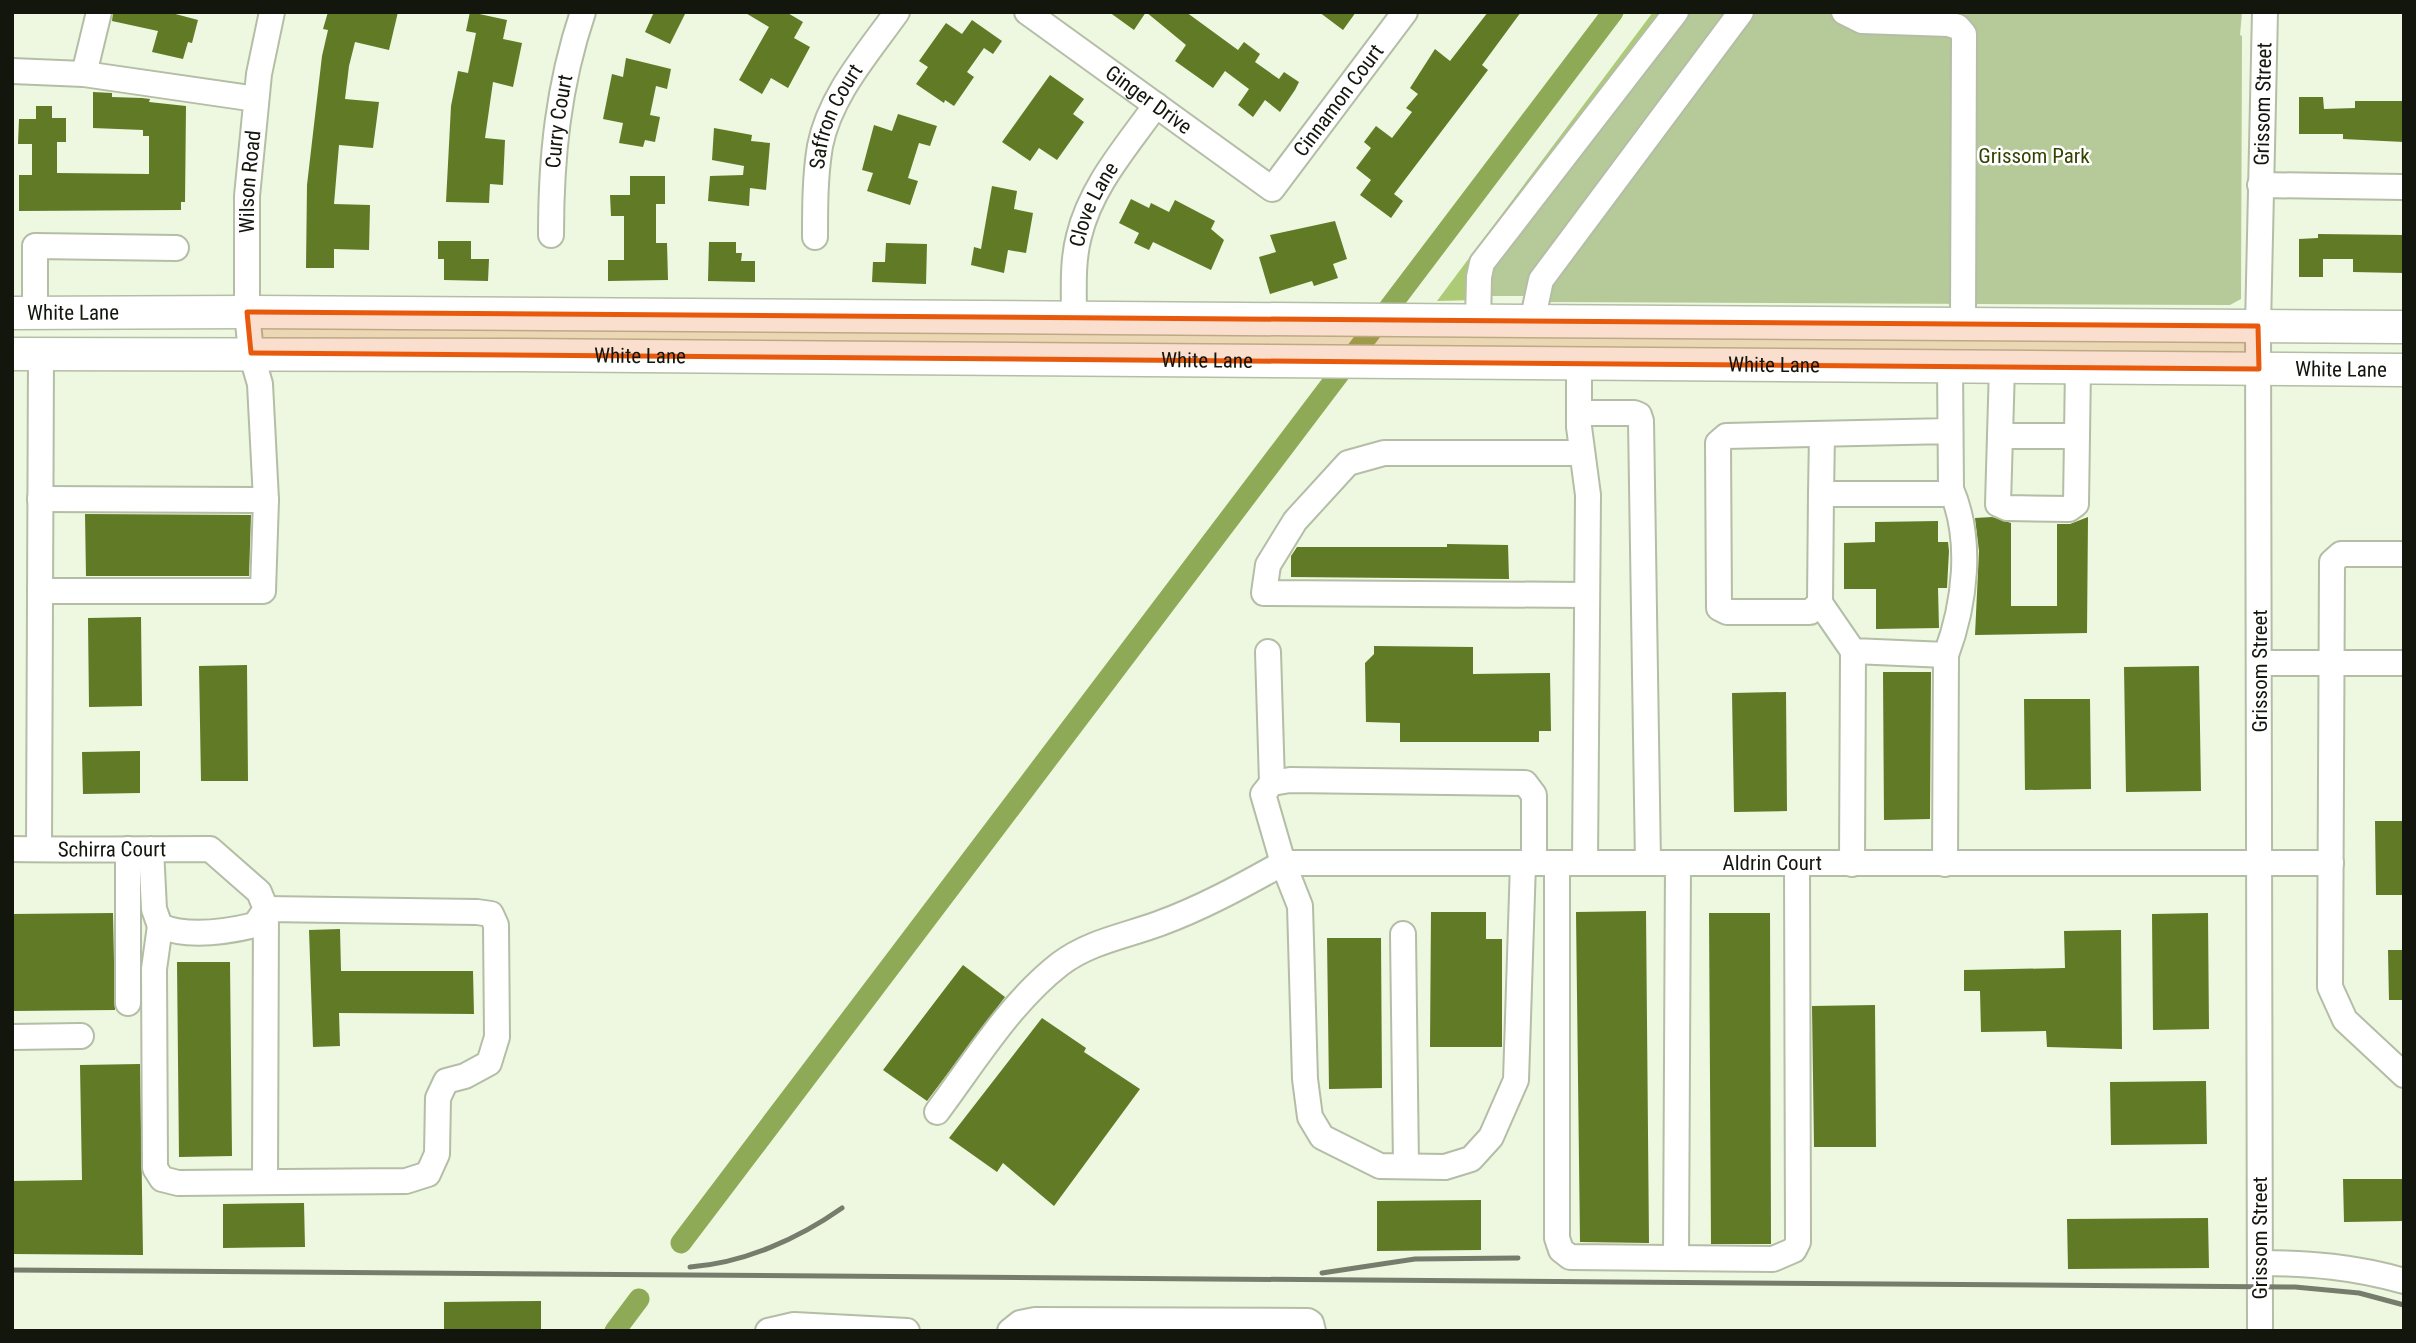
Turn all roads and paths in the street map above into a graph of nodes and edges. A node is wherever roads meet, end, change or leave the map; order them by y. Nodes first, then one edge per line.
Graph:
1 (99, 12) edge
2 (272, 12) edge
3 (583, 12) edge
4 (897, 12) edge
5 (1027, 12) edge
6 (1405, 12) edge
7 (1676, 12) edge
8 (1741, 12) edge
9 (1844, 12) edge
10 (2264, 12) edge
11 (12, 71) edge
12 (84, 74) junction
13 (256, 99) junction
14 (1156, 105) junction
15 (2260, 185) junction
16 (2404, 187) edge
17 (1272, 189) joint
18 (551, 235) dead end
19 (815, 237) dead end
20 (176, 248) dead end
21 (247, 312) junction
22 (24, 313) edge
23 (1074, 318) junction
24 (1478, 322) junction
25 (1532, 322) junction
26 (1847, 324) junction
27 (1963, 324) junction
28 (2258, 326) junction
29 (2404, 327) edge
30 (251, 354) junction
31 (27, 355) edge
32 (901, 358) junction
33 (1437, 364) junction
34 (1579, 364) junction
35 (1662, 364) junction
36 (1950, 366) junction
37 (2001, 367) junction
38 (2078, 367) junction
39 (2259, 369) junction
40 (2404, 370) edge
41 (1578, 413) junction
42 (1950, 431) junction
43 (1822, 434) junction
44 (2000, 436) junction
45 (2077, 436) junction
46 (1582, 453) junction
47 (1951, 489) junction
48 (1821, 494) junction
49 (40, 499) junction
50 (266, 500) junction
51 (2404, 554) edge
52 (40, 591) junction
53 (1586, 595) junction
54 (1820, 603) junction
55 (1853, 651) junction
56 (1268, 652) dead end
57 (1945, 654) junction
58 (2330, 662) junction
59 (2260, 663) junction
60 (2404, 663) edge
61 (1272, 783) junction
62 (12, 849) edge
63 (39, 849) junction
64 (139, 849) junction
65 (1283, 863) junction
66 (1538, 863) junction
67 (1585, 863) junction
68 (1648, 863) junction
69 (1678, 863) junction
70 (1797, 863) junction
71 (2331, 863) junction
72 (1852, 864) junction
73 (1945, 864) junction
74 (2261, 864) junction
75 (266, 909) junction
76 (160, 926) junction
77 (1403, 934) dead end
78 (128, 1003) dead end
79 (80, 1036) dead end
80 (12, 1037) edge
81 (2404, 1075) edge
82 (937, 1112) dead end
83 (1406, 1166) junction
84 (265, 1182) junction
85 (1676, 1258) junction
86 (2260, 1263) junction
87 (2404, 1281) edge
88 (768, 1331) edge
89 (907, 1331) edge
90 (1010, 1331) edge
91 (1313, 1331) edge
92 (2260, 1331) edge

1 - 12 street
2 - 13 street, Wilson Road
3 - 18 street, Curry Court
4 - 19 street, Saffron Court
5 - 14 street, Ginger Drive
6 - 17 street, Cinnamon Court
7 - 24 street
8 - 25 street
9 - 27 street
10 - 15 street, Grissom Street
11 - 12 street
12 - 13 street
13 - 21 street, Wilson Road
14 - 17 street, Ginger Drive
14 - 23 street, Clove Lane
15 - 16 street
15 - 28 street, Grissom Street
20 - 22 street
21 - 22 main road, White Lane
21 - 23 main road, White Lane
21 - 30 street, Wilson Road
23 - 24 main road, White Lane
23 - 32 main road
24 - 25 main road, White Lane
25 - 26 main road, White Lane
25 - 33 main road
26 - 27 main road, White Lane
26 - 35 main road
27 - 28 main road, White Lane
28 - 29 main road, White Lane
28 - 39 street, Grissom Street
30 - 31 main road, White Lane
30 - 32 main road, White Lane
30 - 50 street, Wilson Road
31 - 49 street
32 - 33 main road, White Lane
33 - 34 main road, White Lane
34 - 35 main road, White Lane
34 - 41 street
35 - 36 main road, White Lane
36 - 37 main road, White Lane
36 - 42 street
37 - 38 main road, White Lane
37 - 44 street
38 - 39 main road, White Lane
38 - 45 street
39 - 40 main road, White Lane
39 - 59 street, Grissom Street
41 - 46 street
41 - 68 street
42 - 43 street
42 - 47 street
43 - 48 street
43 - 54 street
44 - 45 street
44 - 45 street
46 - 53 street
46 - 53 street
47 - 48 street
47 - 57 street
48 - 54 street
49 - 50 street
49 - 52 street
50 - 52 street, Wilson Road
51 - 58 street
52 - 63 street
53 - 67 street
54 - 55 street
55 - 57 street
55 - 72 street
56 - 61 street
57 - 73 street
58 - 59 street
58 - 60 street
58 - 71 street
59 - 74 street, Grissom Street
61 - 65 street
61 - 66 street
62 - 63 street, Schirra Court
63 - 64 street, Schirra Court
64 - 75 street, Schirra Court
64 - 76 street
64 - 78 street
65 - 66 street, Aldrin Court
65 - 82 street
65 - 83 street
66 - 67 street, Aldrin Court
66 - 83 street
66 - 85 street
67 - 68 street, Aldrin Court
68 - 69 street, Aldrin Court
69 - 70 street, Aldrin Court
69 - 85 street
70 - 72 street, Aldrin Court
70 - 85 street
71 - 74 street, Aldrin Court
71 - 81 street
72 - 73 street, Aldrin Court
73 - 74 street, Aldrin Court
74 - 86 street, Grissom Street
75 - 76 street
75 - 84 street
75 - 84 street
76 - 84 street
77 - 83 street
79 - 80 street
86 - 87 street
86 - 92 street, Grissom Street
88 - 89 street
90 - 91 street

